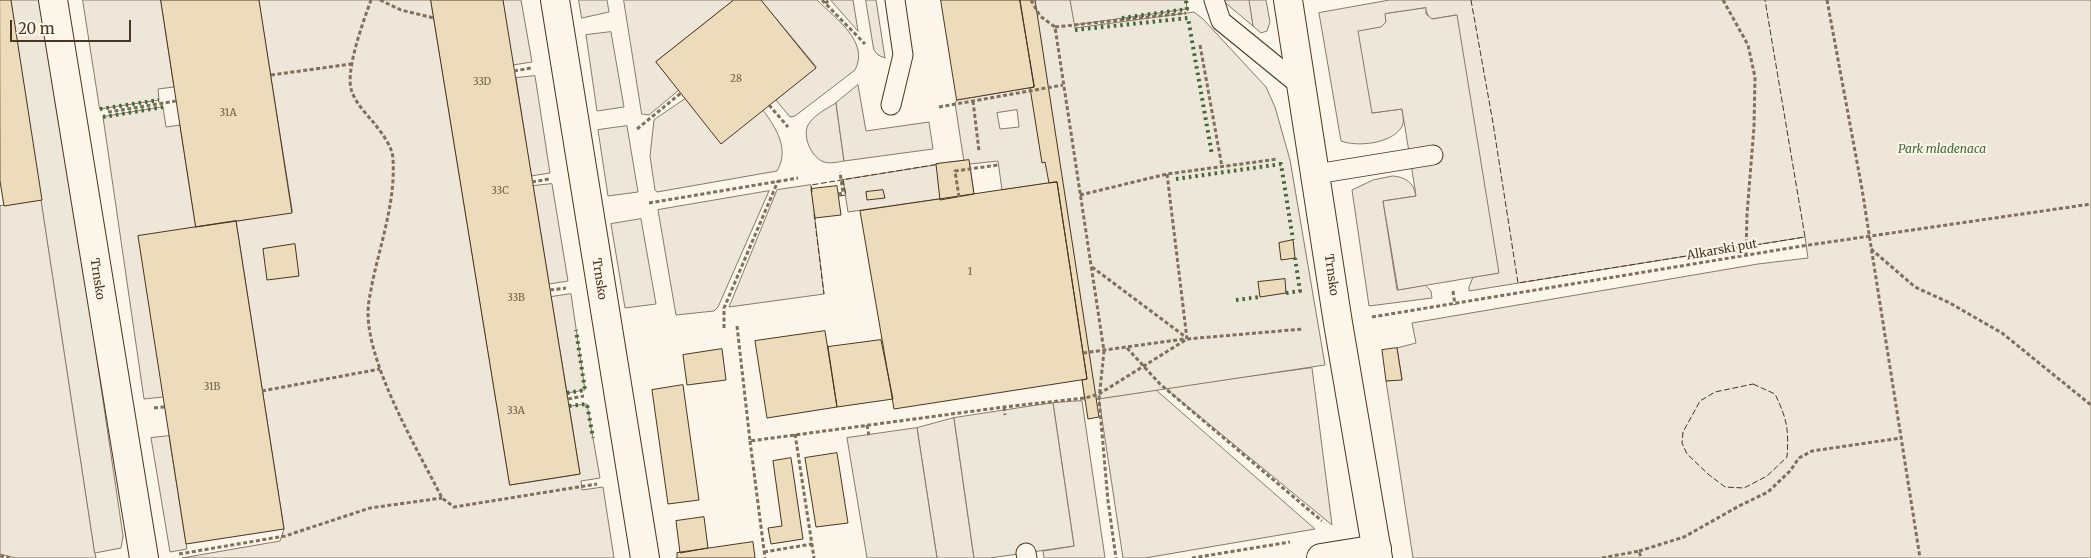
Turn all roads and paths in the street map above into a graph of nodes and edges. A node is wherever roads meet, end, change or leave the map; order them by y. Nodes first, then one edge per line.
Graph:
1 (53, 0) edge
2 (371, 0) edge
3 (380, 0) edge
4 (555, 0) edge
5 (830, 0) edge
6 (895, 0) edge
7 (1031, 0) edge
8 (1214, 0) edge
9 (1288, 0) edge
10 (1723, 0) edge
11 (1827, 0) edge
12 (824, 2) edge
13 (1194, 12) dead end
14 (434, 18) dead end
15 (1055, 27) junction
16 (1199, 41) dead end
17 (865, 44) dead end
18 (352, 64) junction
19 (539, 67) dead end
20 (514, 71) dead end
21 (271, 76) dead end
22 (1063, 85) junction
23 (1302, 87) junction
24 (681, 93) dead end
25 (973, 100) junction
26 (176, 101) dead end
27 (891, 104) dead end
28 (769, 105) dead end
29 (939, 107) dead end
30 (105, 112) dead end
31 (788, 127) dead end
32 (637, 129) dead end
33 (979, 151) dead end
34 (1433, 155) dead end
35 (1284, 158) dead end
36 (998, 165) dead end
37 (1222, 167) junction
38 (840, 172) dead end
39 (1167, 174) junction
40 (1316, 174) junction
41 (557, 178) dead end
42 (798, 178) dead end
43 (778, 181) junction
44 (532, 182) dead end
45 (838, 194) dead end
46 (1080, 194) junction
47 (959, 196) dead end
48 (649, 203) dead end
49 (2091, 204) edge
50 (1869, 236) junction
51 (1871, 249) junction
52 (1746, 255) junction
53 (1091, 266) junction
54 (574, 287) dead end
55 (550, 290) dead end
56 (1453, 291) dead end
57 (1455, 304) junction
58 (1372, 317) dead end
59 (737, 326) dead end
60 (724, 328) dead end
61 (1305, 328) dead end
62 (1187, 339) junction
63 (1127, 348) junction
64 (1104, 351) junction
65 (1083, 353) dead end
66 (1144, 366) junction
67 (380, 369) junction
68 (262, 391) dead end
69 (1099, 394) junction
70 (592, 395) dead end
71 (568, 399) dead end
72 (2091, 405) edge
73 (1004, 407) junction
74 (1005, 415) dead end
75 (867, 425) junction
76 (795, 434) junction
77 (868, 436) dead end
78 (1901, 438) junction
79 (750, 441) junction
80 (598, 483) dead end
81 (442, 498) junction
82 (1322, 522) dead end
83 (1299, 541) dead end
84 (812, 544) junction
85 (1639, 550) junction
86 (764, 552) junction
87 (1377, 553) edge
88 (177, 554) dead end
89 (0, 556) edge
90 (10, 558) edge
91 (144, 558) edge
92 (645, 558) edge
93 (765, 558) edge
94 (814, 558) edge
95 (1116, 558) edge
96 (1192, 558) edge
97 (1321, 558) edge
98 (1602, 558) edge
99 (1641, 558) edge
100 (1920, 558) edge

1 - 91 street, Trnsko
2 - 18 path
3 - 14 path
4 - 92 street, Trnsko
5 - 12 path
6 - 27 lane
7 - 15 path
8 - 23 lane
9 - 23 street, Trnsko
10 - 52 path
11 - 50 path
12 - 17 path
13 - 15 path
15 - 22 path
16 - 37 path
18 - 21 path
18 - 67 path
19 - 20 path
22 - 25 path
22 - 46 path
23 - 40 street, Trnsko
24 - 32 path
25 - 29 path
25 - 33 path
26 - 30 path
28 - 31 path
34 - 40 lane
35 - 37 path
36 - 47 path
37 - 39 path
38 - 45 path
39 - 46 path
39 - 62 path
40 - 87 street, Trnsko
41 - 44 path
42 - 43 path
43 - 48 path
43 - 60 path
46 - 53 path
49 - 50 path, Alkarski put
50 - 51 path
50 - 52 path, Alkarski put
51 - 72 path
51 - 78 path
52 - 57 path, Alkarski put
53 - 62 path
53 - 64 path
54 - 55 path
56 - 57 path
57 - 58 path, Alkarski put
59 - 79 path
61 - 62 path
62 - 63 path
62 - 66 path
63 - 64 path
63 - 66 path
64 - 65 path
64 - 69 path
66 - 69 path
66 - 82 path
67 - 68 path
67 - 81 path
69 - 73 path
69 - 95 path
70 - 71 path
73 - 74 path
73 - 75 path
75 - 76 path
75 - 77 path
76 - 79 path
76 - 84 path
78 - 85 path
78 - 100 path
79 - 86 path
80 - 81 path
81 - 88 path
83 - 96 path
84 - 86 path
84 - 94 path
85 - 98 path
85 - 99 path
86 - 93 path
87 - 97 street, Trnsko
89 - 90 path

